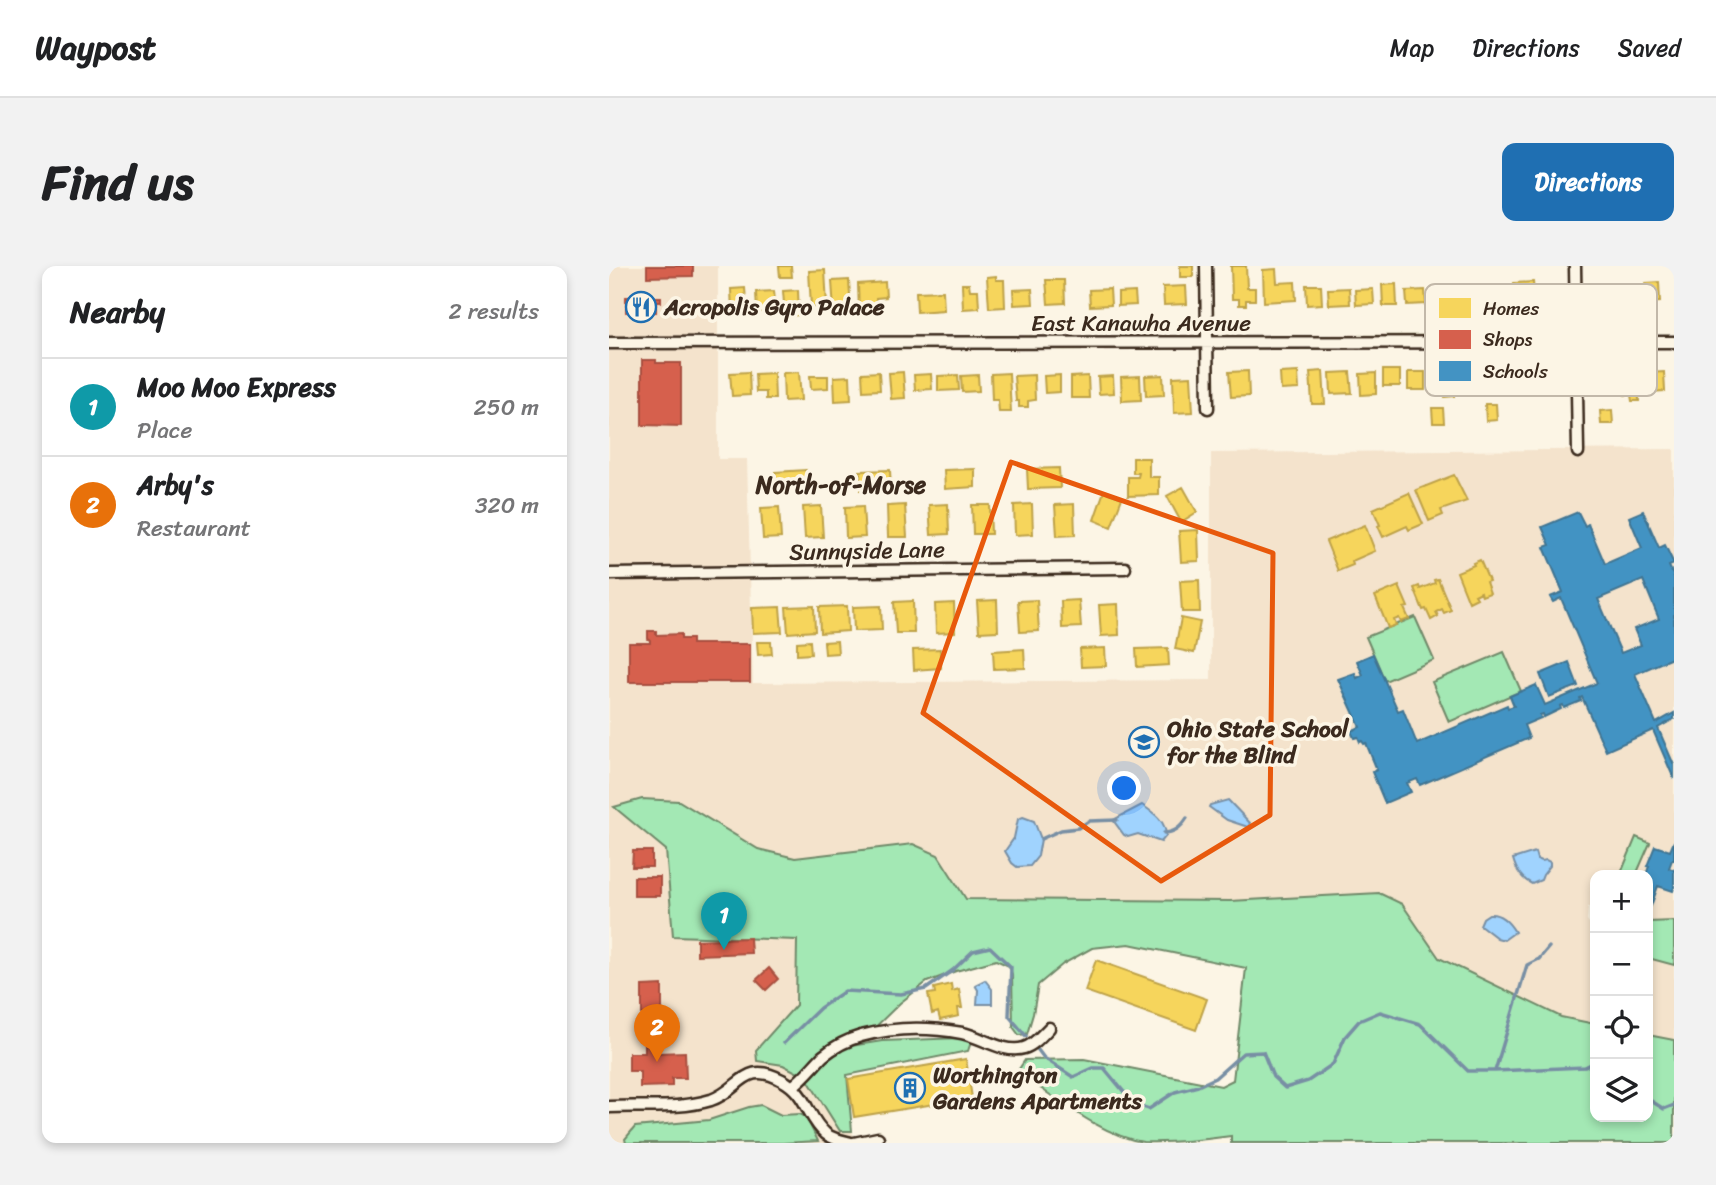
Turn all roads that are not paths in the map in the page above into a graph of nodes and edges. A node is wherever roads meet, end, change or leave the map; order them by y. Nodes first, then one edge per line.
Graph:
1 (1206, 266) edge
2 (1574, 266) edge
3 (1574, 284) edge
4 (1425, 342) edge
5 (609, 343) edge
6 (1207, 343) junction
7 (1577, 396) edge
8 (1208, 408) dead end
9 (1578, 452) dead end
10 (1125, 568) dead end
11 (609, 573) edge
12 (1049, 1028) dead end
13 (793, 1086) junction
14 (609, 1107) edge
15 (878, 1138) dead end
16 (852, 1143) edge

1 - 6 street
2 - 3 street
4 - 6 street, East Kanawha Avenue
5 - 6 street, East Kanawha Avenue
6 - 8 street
7 - 9 street
10 - 11 street, Sunnyside Lane
12 - 13 street
13 - 14 street
13 - 16 street
15 - 16 street

